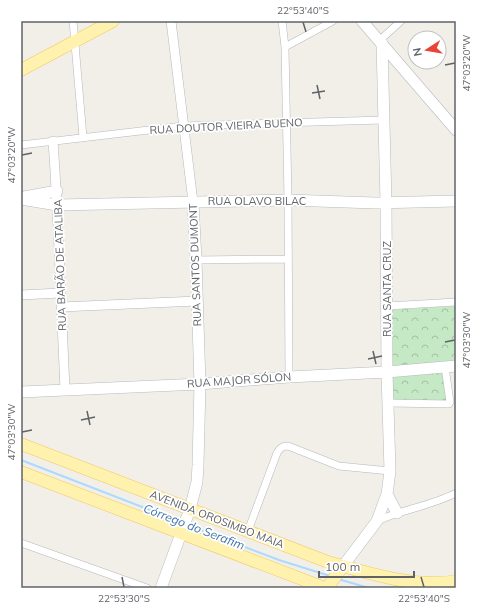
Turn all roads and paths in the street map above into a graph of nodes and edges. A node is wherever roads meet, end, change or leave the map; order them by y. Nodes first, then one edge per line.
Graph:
1 (73, 21) edge
2 (113, 21) edge
3 (171, 21) edge
4 (282, 21) edge
5 (333, 21) edge
6 (362, 21) edge
7 (401, 21) edge
8 (75, 42) junction
9 (381, 42) junction
10 (285, 47) junction
11 (21, 70) edge
12 (383, 120) junction
13 (286, 123) junction
14 (454, 124) edge
15 (183, 126) junction
16 (83, 137) junction
17 (53, 141) junction
18 (21, 145) edge
19 (57, 190) junction
20 (21, 199) edge
21 (288, 200) junction
22 (456, 201) edge
23 (193, 202) junction
24 (386, 203) junction
25 (57, 205) junction
26 (288, 259) junction
27 (196, 260) junction
28 (60, 293) junction
29 (21, 295) edge
30 (197, 301) junction
31 (456, 302) edge
32 (387, 306) junction
33 (61, 307) junction
34 (450, 366) edge
35 (387, 372) junction
36 (288, 377) junction
37 (200, 384) junction
38 (65, 389) junction
39 (21, 392) edge
40 (388, 403) junction
41 (21, 444) edge
42 (390, 471) junction
43 (21, 472) edge
44 (456, 493) edge
45 (387, 494) junction
46 (189, 511) junction
47 (398, 513) junction
48 (377, 521) junction
49 (181, 531) junction
50 (248, 532) junction
51 (21, 543) edge
52 (342, 568) junction
53 (456, 577) edge
54 (456, 581) edge
55 (419, 582) junction
56 (327, 587) edge
57 (147, 588) edge
58 (161, 588) edge

1 - 8 street
2 - 8 main road
3 - 15 street, RUA SANTOS DUMONT
4 - 10 street
5 - 10 street
6 - 9 main road
7 - 9 street
8 - 11 main road
8 - 16 street
9 - 12 main road, RUA SANTA CRUZ
9 - 14 main road
10 - 13 street
12 - 13 street, RUA DOUTOR VIEIRA BUENO
12 - 24 main road, RUA SANTA CRUZ
13 - 15 street, RUA DOUTOR VIEIRA BUENO
13 - 21 street
15 - 16 street, RUA DOUTOR VIEIRA BUENO
15 - 23 street, RUA SANTOS DUMONT
16 - 17 street, RUA DOUTOR VIEIRA BUENO
17 - 18 street, RUA DOUTOR VIEIRA BUENO
17 - 19 street, RUA BARÃO DE ATALIBA
19 - 20 main road
19 - 25 street, RUA BARÃO DE ATALIBA
20 - 25 main road, RUA OLAVO BILAC
21 - 23 main road, RUA OLAVO BILAC
21 - 24 main road, RUA OLAVO BILAC
21 - 26 street
22 - 24 main road, RUA OLAVO BILAC
23 - 25 main road, RUA OLAVO BILAC
23 - 27 main road, RUA SANTOS DUMONT
24 - 32 main road, RUA SANTA CRUZ
25 - 28 street, RUA BARÃO DE ATALIBA
26 - 27 street
26 - 36 street
27 - 30 main road, RUA SANTOS DUMONT
28 - 29 street
28 - 33 street, RUA BARÃO DE ATALIBA
30 - 33 street
30 - 37 main road, RUA SANTOS DUMONT
31 - 32 street
32 - 35 main road, RUA SANTA CRUZ
33 - 38 street, RUA BARÃO DE ATALIBA
34 - 35 main road, RUA MAJOR SÓLON
34 - 40 street
35 - 36 main road, RUA MAJOR SÓLON
35 - 40 main road, RUA SANTA CRUZ
36 - 37 main road, RUA MAJOR SÓLON
37 - 38 main road, RUA MAJOR SÓLON
37 - 46 main road, RUA SANTOS DUMONT
38 - 39 main road, RUA MAJOR SÓLON
40 - 42 main road, RUA SANTA CRUZ
41 - 46 main road, AVENIDA OROSIMBO MAIA
42 - 45 main road, RUA SANTA CRUZ
42 - 50 street
43 - 49 main road
44 - 47 street
45 - 47 main road
45 - 48 main road, RUA SANTA CRUZ
46 - 49 main road, RUA SANTOS DUMONT
46 - 50 main road, AVENIDA OROSIMBO MAIA
47 - 48 street
48 - 52 main road, RUA SANTA CRUZ
49 - 56 main road
49 - 58 main road, RUA SANTOS DUMONT
50 - 52 main road, AVENIDA OROSIMBO MAIA
51 - 57 street
52 - 55 main road, AVENIDA OROSIMBO MAIA
52 - 56 main road, RUA SANTA CRUZ
53 - 55 main road
54 - 55 main road

